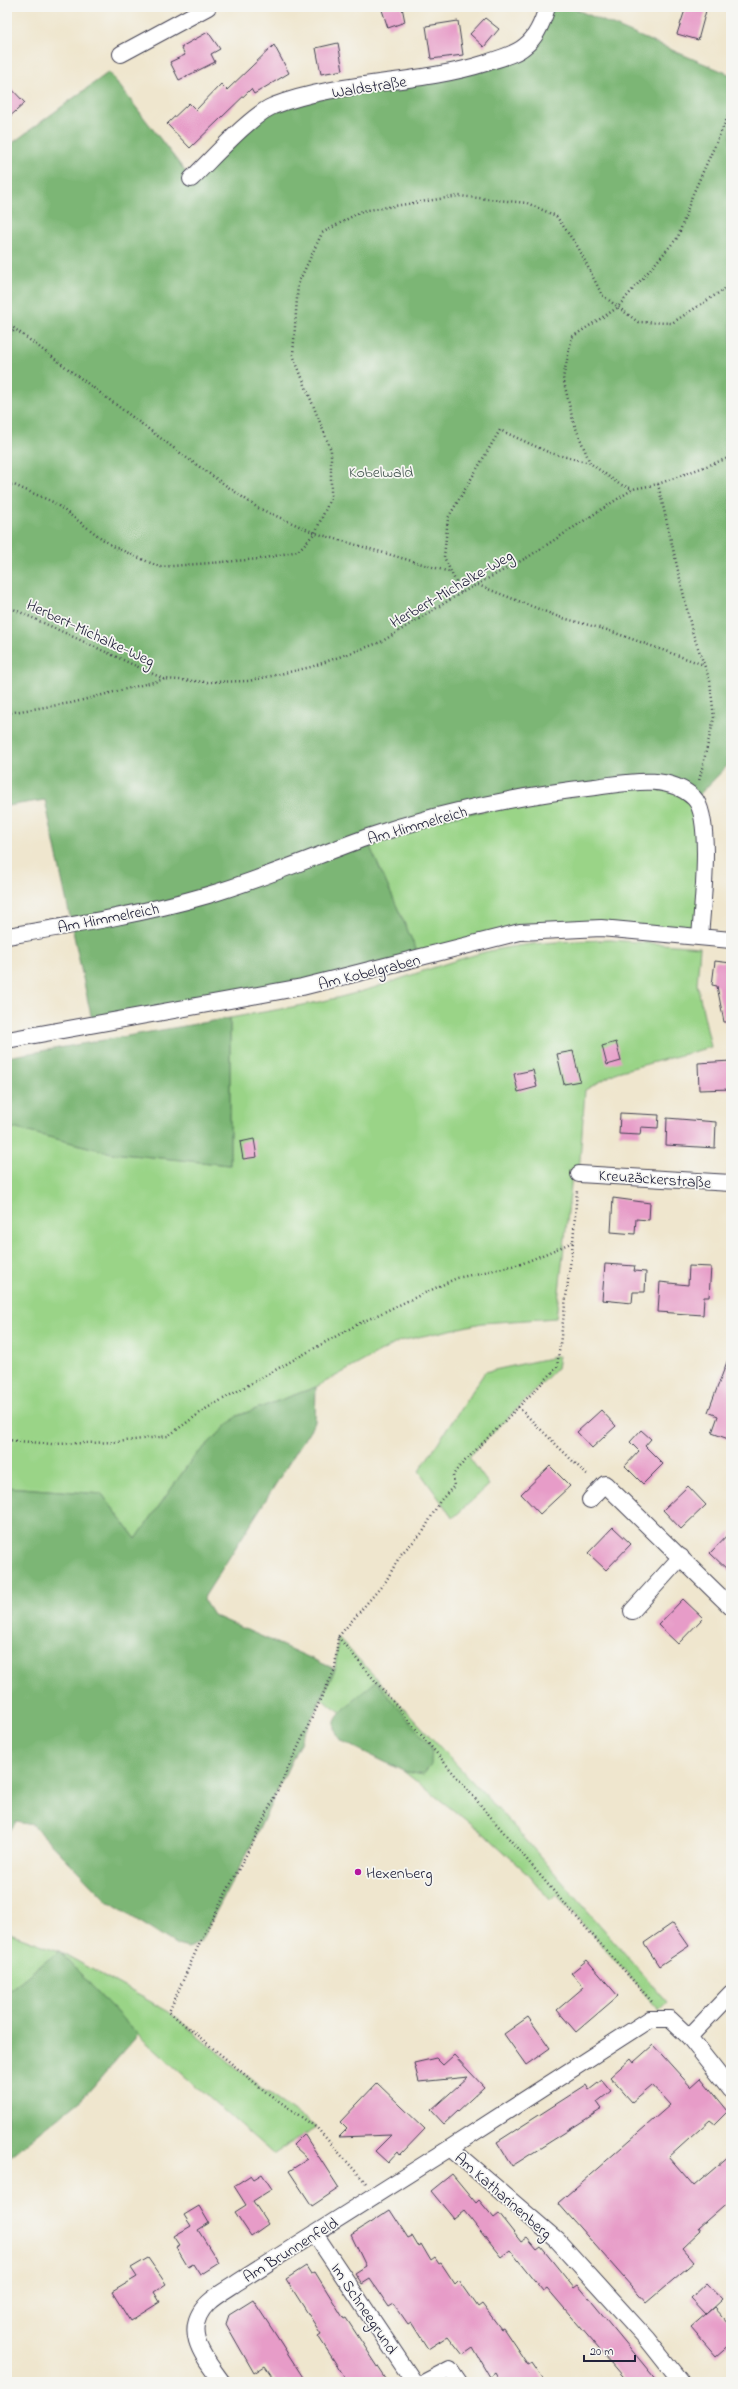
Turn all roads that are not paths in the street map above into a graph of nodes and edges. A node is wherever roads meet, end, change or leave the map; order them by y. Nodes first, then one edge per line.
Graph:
1 (208, 7) edge
2 (548, 7) edge
3 (121, 54) dead end
4 (191, 179) dead end
5 (7, 936) edge
6 (700, 937) junction
7 (731, 940) edge
8 (7, 1040) edge
9 (578, 1174) road end
10 (731, 1183) edge
11 (595, 1494) road end
12 (681, 1557) junction
13 (731, 1607) edge
14 (632, 1611) dead end
15 (731, 1993) edge
16 (689, 2038) junction
17 (731, 2090) edge
18 (450, 2148) junction
19 (316, 2234) junction
20 (222, 2382) edge
21 (414, 2382) edge
22 (425, 2382) edge
23 (459, 2382) edge
24 (682, 2382) edge

1 - 3 street
2 - 4 street, Waldstraße
5 - 6 street, Am Himmelreich
6 - 7 street, Am Kobelgraben
6 - 8 street, Am Kobelgraben
9 - 10 street, Kreuzäckerstraße
11 - 12 street
12 - 13 street
12 - 14 street
15 - 16 street
16 - 17 street
16 - 18 street, Am Katharinenberg
18 - 19 street, Am Brunnenfeld
18 - 24 street, Am Katharinenberg
19 - 20 street, Am Brunnenfeld
19 - 21 street, Im Schneegrund
22 - 23 street

